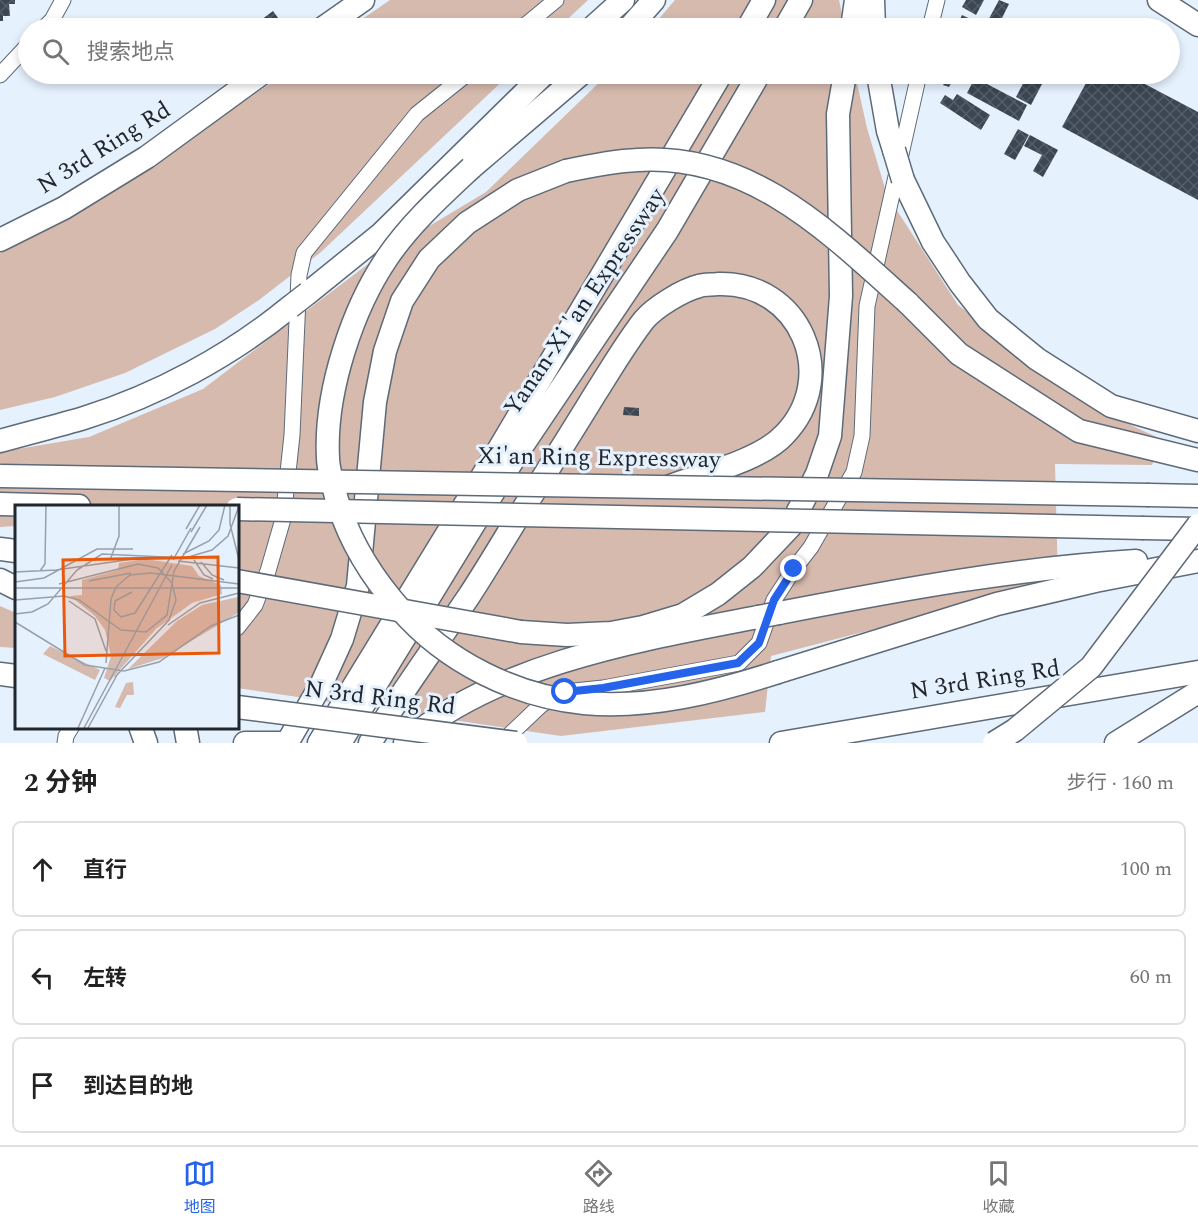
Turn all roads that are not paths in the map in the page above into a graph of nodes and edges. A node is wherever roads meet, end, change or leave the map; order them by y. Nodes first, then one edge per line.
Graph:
1 (63, 0) edge
2 (363, 0) edge
3 (556, 0) edge
4 (623, 0) edge
5 (654, 0) edge
6 (764, 0) edge
7 (801, 0) edge
8 (856, 0) edge
9 (873, 0) edge
10 (937, 0) edge
11 (1159, 0) edge
12 (53, 18) edge
13 (337, 18) edge
14 (534, 18) edge
15 (603, 18) edge
16 (638, 18) edge
17 (754, 18) edge
18 (791, 18) edge
19 (853, 18) edge
20 (874, 18) edge
21 (932, 18) edge
22 (1198, 25) edge
23 (18, 56) edge
24 (0, 75) edge
25 (247, 84) edge
26 (454, 84) edge
27 (534, 84) edge
28 (569, 84) edge
29 (715, 84) edge
30 (753, 84) edge
31 (843, 84) edge
32 (880, 84) edge
33 (917, 84) edge
34 (0, 240) edge
35 (1198, 431) edge
36 (0, 441) edge
37 (1198, 460) edge
38 (0, 476) edge
39 (670, 486) junction
40 (1198, 496) edge
41 (0, 504) edge
42 (40, 505) edge
43 (238, 509) edge
44 (1198, 527) edge
45 (0, 549) edge
46 (15, 550) edge
47 (1198, 559) edge
48 (0, 567) edge
49 (15, 570) edge
50 (0, 580) edge
51 (238, 581) edge
52 (15, 588) edge
53 (238, 627) edge
54 (1198, 672) edge
55 (0, 674) edge
56 (15, 676) edge
57 (1198, 692) edge
58 (238, 707) edge
59 (71, 728) edge
60 (141, 728) edge
61 (185, 728) edge
62 (65, 743) edge
63 (146, 743) edge
64 (188, 743) edge
65 (245, 743) edge
66 (281, 743) edge
67 (287, 743) edge
68 (319, 743) edge
69 (340, 743) edge
70 (370, 743) edge
71 (405, 743) edge
72 (501, 743) edge
73 (516, 743) edge
74 (781, 743) edge
75 (994, 743) edge
76 (1116, 743) edge

1 - 12 street
2 - 13 highway
3 - 14 street
4 - 15 highway
5 - 16 highway
6 - 17 highway
7 - 18 highway
8 - 19 highway
9 - 20 highway
10 - 21 street
11 - 22 highway
23 - 24 street
25 - 34 highway, N 3rd Ring Rd
26 - 53 street
27 - 36 highway, bridge
28 - 47 highway, bridge
29 - 68 highway, Yanan-Xi 'an Expressway
30 - 69 highway, Yanan-Xi 'an Expressway
31 - 51 highway, bridge
32 - 35 highway, bridge
33 - 72 street
37 - 67 highway, bridge
38 - 39 highway, Xi'an Ring Expressway, bridge
39 - 40 highway, Xi'an Ring Expressway, bridge
39 - 70 highway
41 - 42 highway
43 - 44 highway, bridge
44 - 75 highway, bridge
45 - 46 highway
47 - 71 highway
48 - 49 highway
50 - 52 highway
54 - 74 highway, N 3rd Ring Rd
55 - 56 highway
57 - 76 highway
58 - 73 highway, N 3rd Ring Rd, bridge
59 - 62 street
60 - 63 highway
61 - 64 highway
65 - 66 highway

